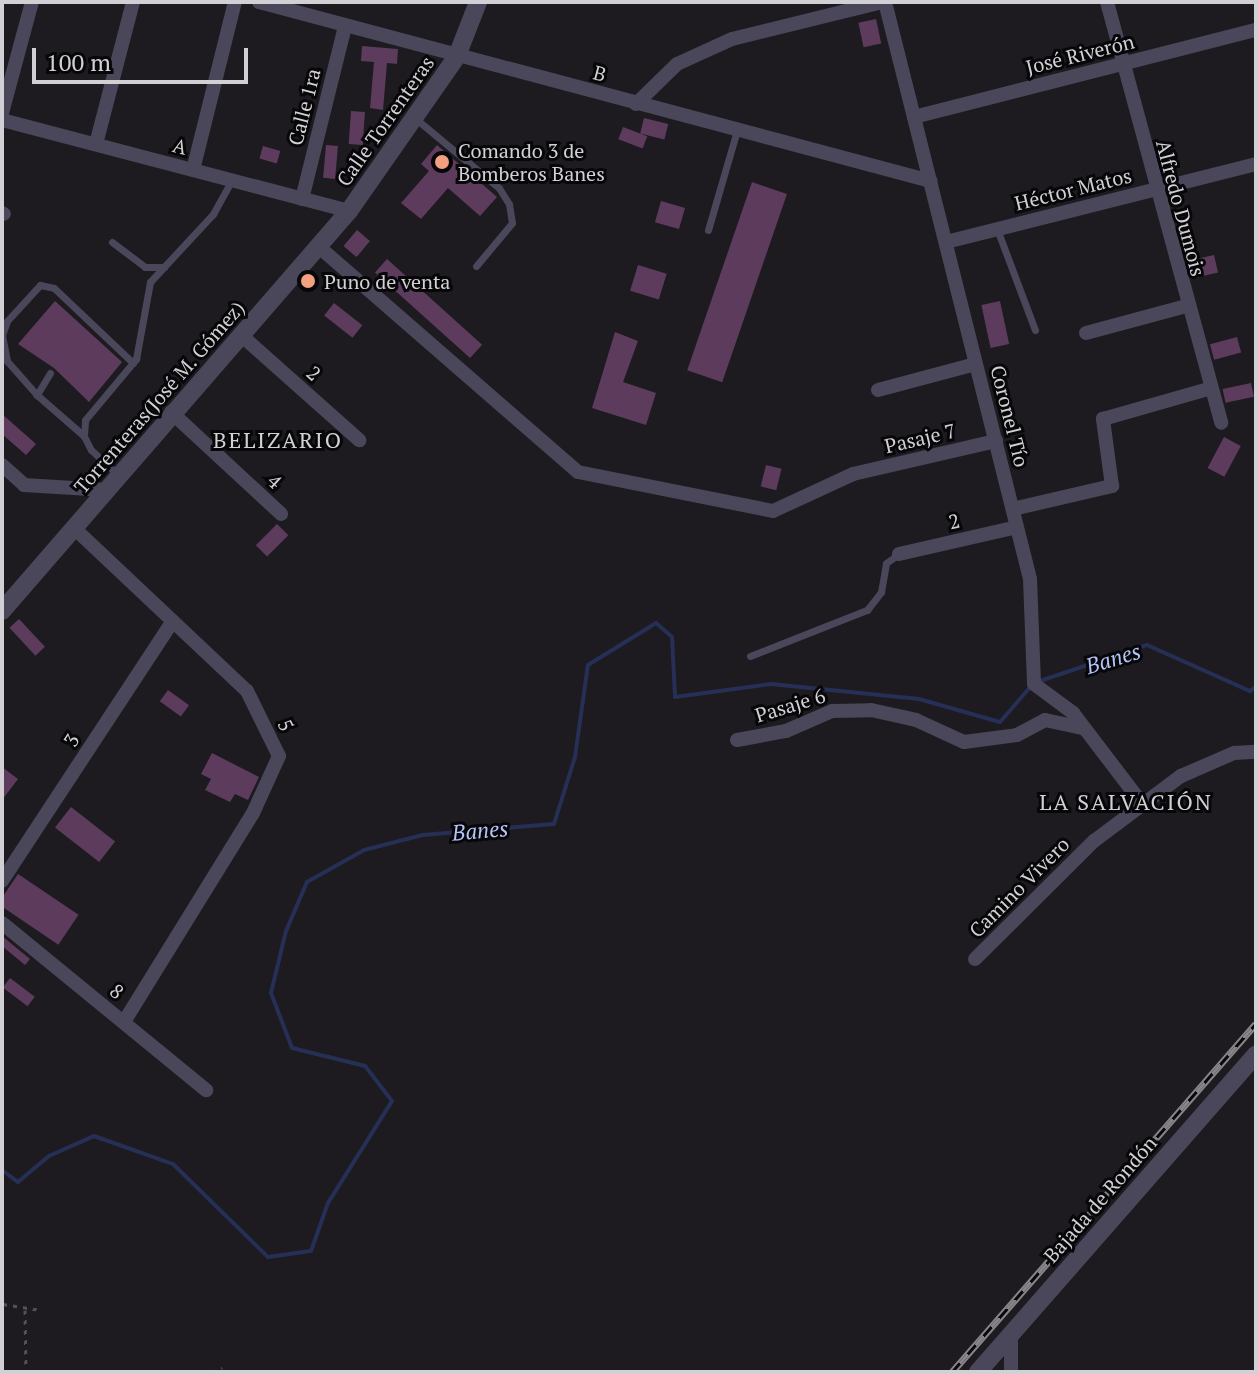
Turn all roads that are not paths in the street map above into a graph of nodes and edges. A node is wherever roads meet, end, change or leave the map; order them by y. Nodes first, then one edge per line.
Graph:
1 (32, 2) edge
2 (133, 2) edge
3 (235, 2) edge
4 (259, 2) edge
5 (478, 2) edge
6 (884, 2) edge
7 (1107, 2) edge
8 (293, 6) edge
9 (345, 26) junction
10 (1256, 30) edge
11 (457, 56) junction
12 (1122, 64) junction
13 (636, 104) junction
14 (2, 113) edge
15 (914, 117) junction
16 (414, 118) junction
17 (2, 120) edge
18 (737, 130) junction
19 (96, 144) junction
20 (1256, 164) edge
21 (193, 170) junction
22 (232, 180) junction
23 (931, 181) junction
24 (1154, 189) junction
25 (302, 199) junction
26 (349, 211) junction
27 (997, 229) junction
28 (708, 230) dead end
29 (112, 242) dead end
30 (946, 242) junction
31 (318, 246) junction
32 (476, 266) dead end
33 (164, 267) junction
34 (1186, 306) junction
35 (1035, 330) dead end
36 (1086, 333) dead end
37 (242, 336) junction
38 (133, 363) junction
39 (976, 364) junction
40 (50, 373) dead end
41 (1208, 389) junction
42 (878, 390) dead end
43 (37, 395) junction
44 (171, 412) junction
45 (1221, 423) dead end
46 (84, 436) junction
47 (359, 440) dead end
48 (996, 441) junction
49 (2, 465) edge
50 (119, 475) junction
51 (106, 490) junction
52 (1013, 509) junction
53 (281, 514) dead end
54 (1017, 527) junction
55 (74, 528) junction
56 (899, 554) joint
57 (2, 611) edge
58 (173, 621) junction
59 (750, 656) dead end
60 (1084, 728) junction
61 (737, 740) dead end
62 (1256, 752) edge
63 (1143, 805) junction
64 (2, 881) edge
65 (2, 923) edge
66 (975, 959) dead end
67 (124, 1022) junction
68 (1256, 1055) edge
69 (206, 1090) dead end
70 (1011, 1335) junction
71 (978, 1372) edge
72 (1011, 1372) edge

1 - 14 street
2 - 19 street
3 - 21 street
4 - 8 street, B
5 - 11 street, Calle Torrenteras
6 - 13 street
6 - 15 street, Coronel Tío
7 - 12 street, Alfredo Dumois
8 - 9 street, B
9 - 11 street, B
9 - 25 street, Calle 1ra
10 - 12 street, José Riverón
11 - 13 street, B
11 - 16 street, Calle Torrenteras
12 - 15 street, José Riverón
12 - 24 street, Alfredo Dumois
13 - 18 street, B
15 - 23 street, Coronel Tío
16 - 26 street, Calle Torrenteras
16 - 32 lane
17 - 19 street, A
18 - 23 street, B
18 - 28 lane
19 - 21 street, A
20 - 24 street, Héctor Matos
21 - 22 street, A
22 - 25 street, A
22 - 33 lane
23 - 30 street, Coronel Tío
24 - 27 street, Héctor Matos
24 - 34 street, Alfredo Dumois
25 - 26 street, A
26 - 31 street, Torrenteras(José M. Gómez)
27 - 30 street, Héctor Matos
27 - 35 lane
29 - 33 lane
30 - 39 street, Coronel Tío
31 - 37 street, Torrenteras(José M. Gómez)
31 - 48 street, Pasaje 7
33 - 38 lane
34 - 36 street
34 - 41 street, Alfredo Dumois
37 - 44 street, Torrenteras(José M. Gómez)
37 - 47 street, 2
38 - 43 lane
38 - 46 lane
39 - 42 street
39 - 48 street, Coronel Tío
40 - 43 lane
41 - 45 street, Alfredo Dumois
41 - 52 street
43 - 46 lane
44 - 50 street, Torrenteras(José M. Gómez)
44 - 53 street, 4
46 - 50 lane
48 - 52 street, Coronel Tío
49 - 51 street
50 - 51 street, Torrenteras(José M. Gómez)
51 - 55 street, Torrenteras(José M. Gómez)
52 - 54 street, Coronel Tío
54 - 56 street, 2
54 - 60 street, Coronel Tío
55 - 57 street, Torrenteras(José M. Gómez)
55 - 58 street, 5
56 - 59 lane
58 - 64 street, 3
58 - 67 street, 5
60 - 61 street, Pasaje 6
60 - 63 street, Coronel Tío
62 - 63 street, Camino Vivero
63 - 66 street, Camino Vivero
65 - 67 street, 8
67 - 69 street, 8
68 - 70 street, Bajada de Rondón
70 - 71 street, Bajada de Rondón
70 - 72 street

